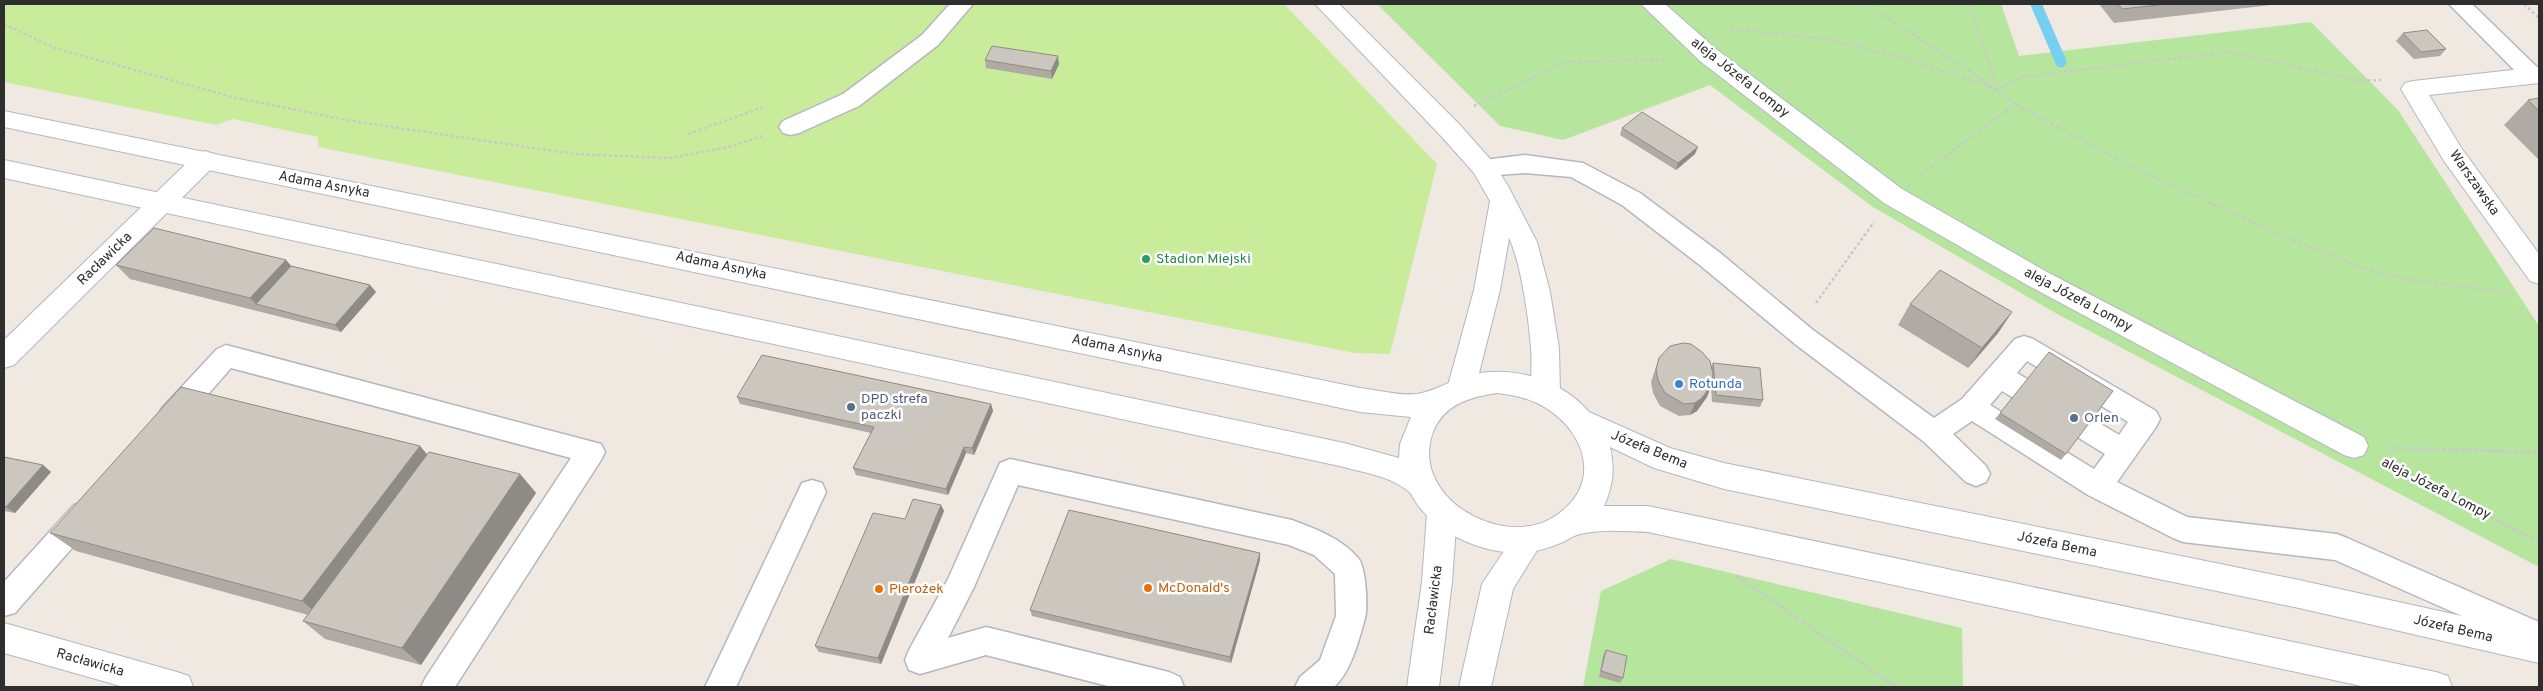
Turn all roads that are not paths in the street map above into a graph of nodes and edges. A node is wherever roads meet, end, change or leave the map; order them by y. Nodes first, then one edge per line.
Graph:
1 (962, 4) edge
2 (1326, 4) edge
3 (1652, 4) edge
4 (2460, 4) edge
5 (2536, 75) edge
6 (4, 119) edge
7 (791, 127) road end
8 (206, 160) junction
9 (1483, 167) junction
10 (4, 169) edge
11 (1503, 201) junction
12 (162, 203) junction
13 (2539, 274) edge
14 (4, 357) edge
15 (1998, 375) junction
16 (1546, 393) junction
17 (1450, 396) junction
18 (1972, 407) junction
19 (1582, 421) junction
20 (1933, 433) junction
21 (154, 436) edge
22 (2354, 446) road end
23 (2123, 451) junction
24 (1976, 474) dead end
25 (1420, 483) junction
26 (2098, 486) junction
27 (812, 492) dead end
28 (102, 494) edge
29 (1442, 513) junction
30 (1575, 521) junction
31 (1528, 539) junction
32 (4, 603) edge
33 (2539, 636) edge
34 (4, 638) edge
35 (2539, 648) edge
36 (177, 687) edge
37 (437, 687) edge
38 (720, 687) edge
39 (1169, 687) edge
40 (1311, 687) edge
41 (1423, 687) edge
42 (1474, 687) edge
43 (2436, 687) edge

1 - 7 lane
2 - 9 main road
3 - 22 main road, aleja Józefa Lompy
4 - 5 lane
5 - 13 main road, Warszawska
6 - 8 main road, Adama Asnyka
8 - 12 main road, Racławicka
8 - 17 main road, Adama Asnyka
9 - 11 main road
9 - 20 lane
10 - 12 main road
11 - 16 main road
11 - 17 main road
12 - 14 main road, Racławicka
12 - 25 main road
15 - 18 lane
15 - 23 lane
15 - 23 lane
16 - 17 main road
16 - 19 main road
17 - 25 main road
18 - 20 lane
18 - 26 lane
19 - 30 main road
19 - 35 main road, Józefa Bema
20 - 24 lane
21 - 37 lane
23 - 26 lane
25 - 29 main road
26 - 33 lane
27 - 38 lane
28 - 32 lane
29 - 31 main road
29 - 41 main road, Racławicka
30 - 31 main road
30 - 43 main road
31 - 42 main road
34 - 36 main road, Racławicka
39 - 40 lane

